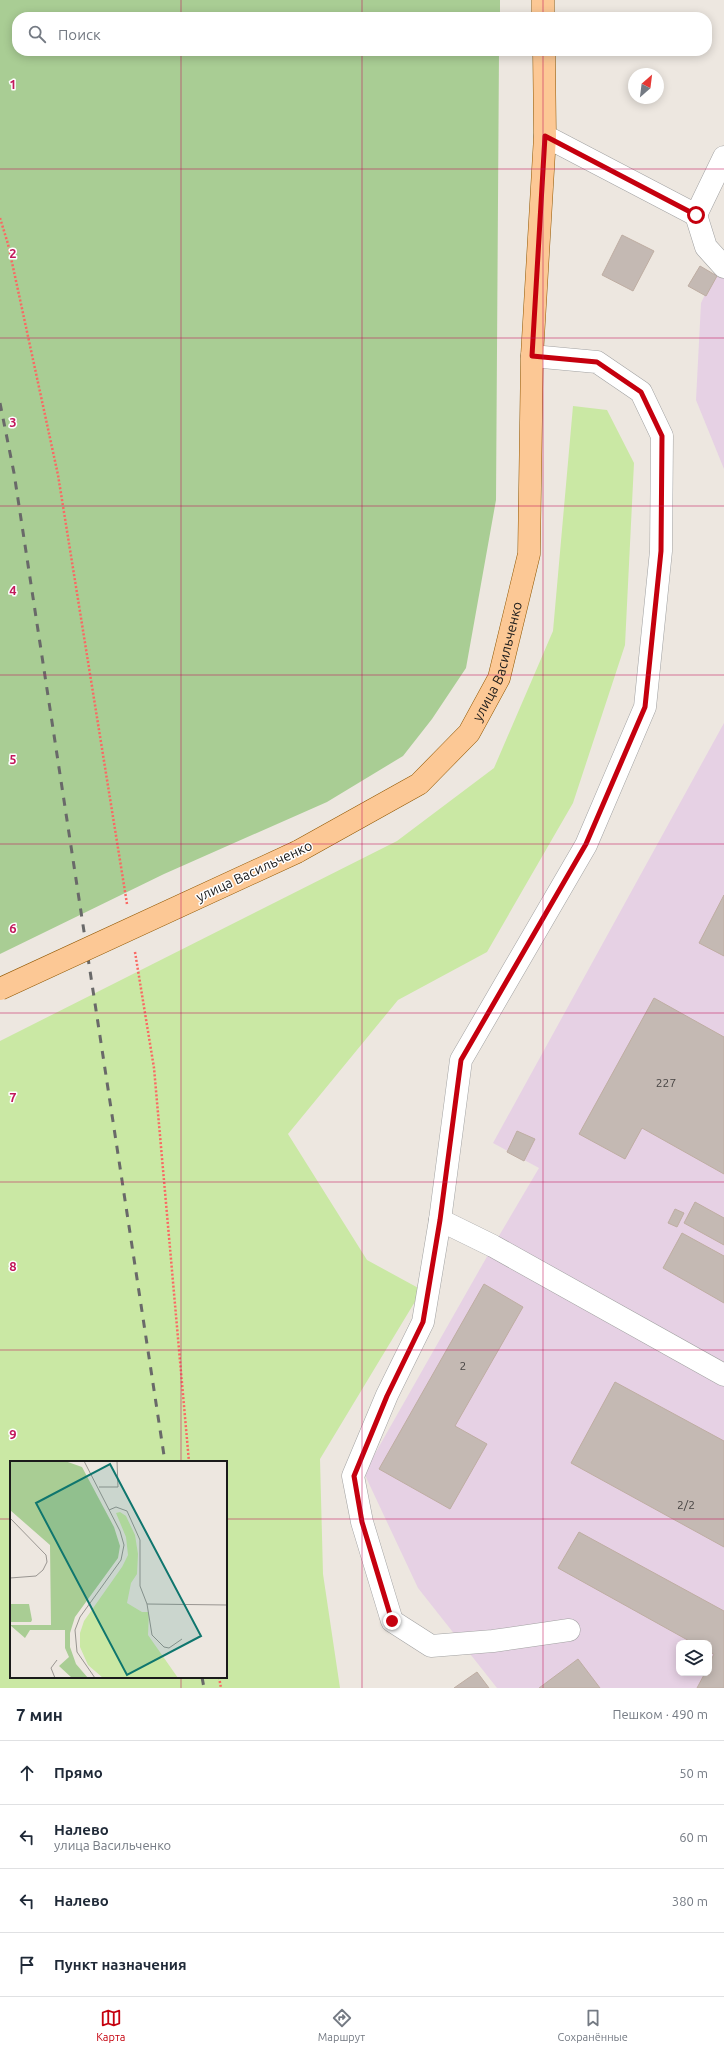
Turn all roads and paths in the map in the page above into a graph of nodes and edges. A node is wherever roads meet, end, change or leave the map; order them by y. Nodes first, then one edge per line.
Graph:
1 (543, 0) edge
2 (543, 12) edge
3 (544, 56) edge
4 (545, 136) junction
5 (724, 157) edge
6 (696, 215) junction
7 (0, 218) edge
8 (724, 267) edge
9 (532, 356) junction
10 (128, 912) dead end
11 (135, 951) dead end
12 (0, 989) edge
13 (440, 1220) junction
14 (724, 1376) edge
15 (189, 1461) edge
16 (569, 1630) dead end
17 (219, 1678) edge
18 (221, 1688) edge

1 - 2 main road
3 - 4 main road, улица Васильченко
4 - 6 lane
4 - 9 main road, улица Васильченко
5 - 6 lane
6 - 8 lane
7 - 10 path
9 - 12 main road, улица Васильченко, bridge
9 - 13 lane
11 - 15 path
13 - 14 lane
13 - 16 lane
17 - 18 path

